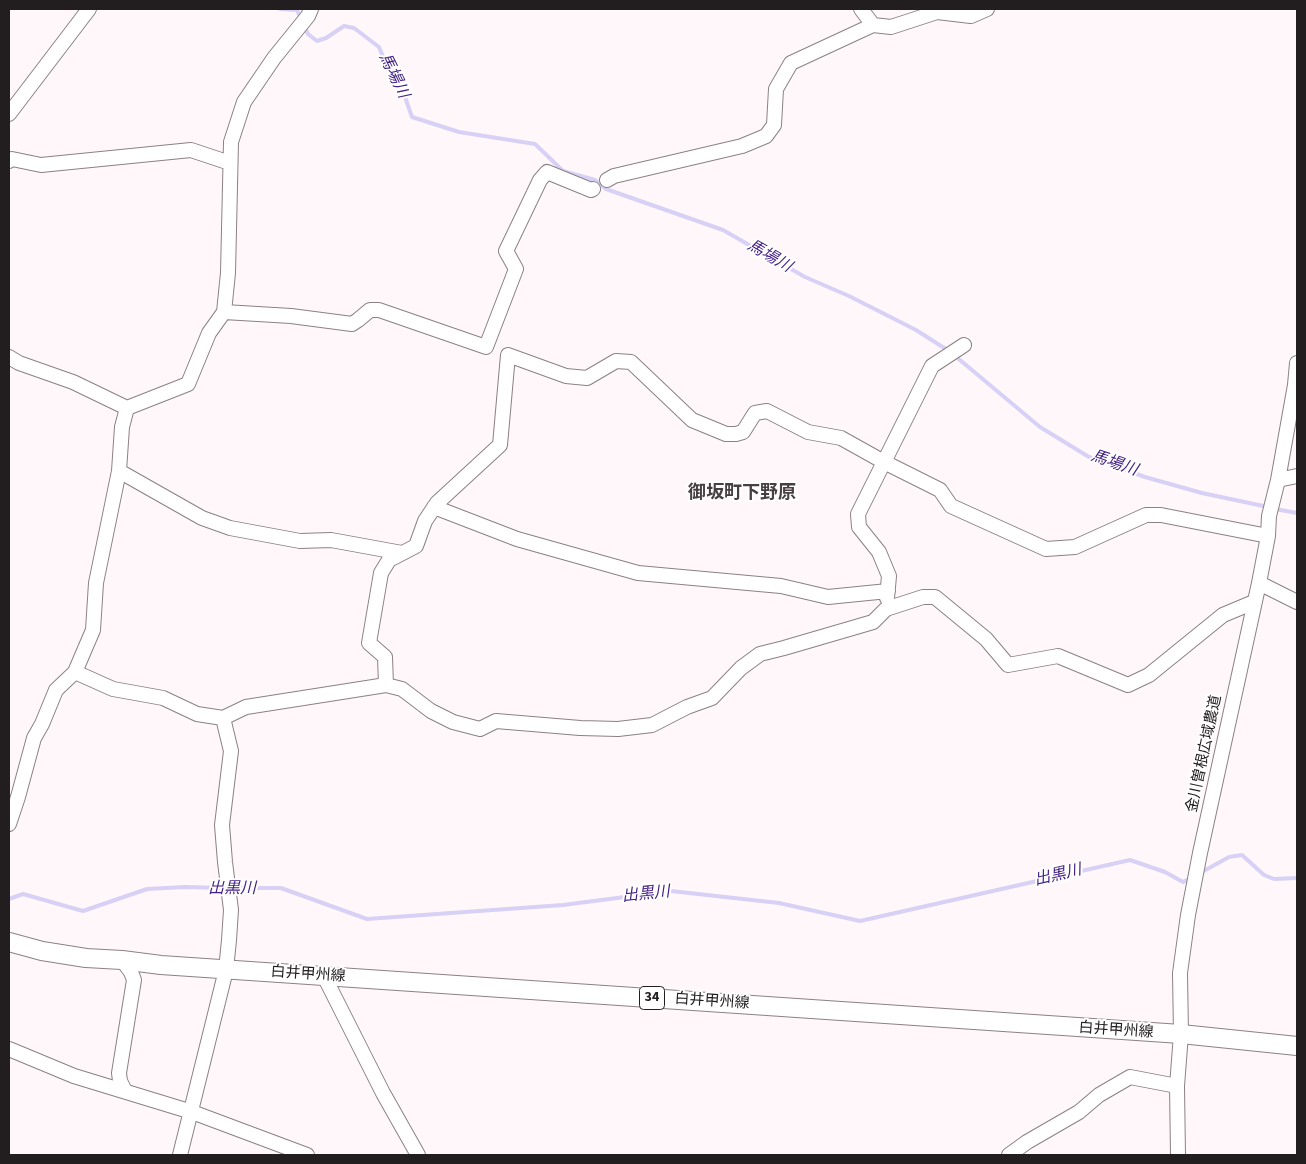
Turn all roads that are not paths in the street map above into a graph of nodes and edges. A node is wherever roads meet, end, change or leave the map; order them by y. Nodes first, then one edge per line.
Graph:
1 (89, 9) edge
2 (861, 9) edge
3 (986, 9) edge
4 (306, 17) edge
5 (873, 25) junction
6 (9, 114) edge
7 (9, 161) edge
8 (230, 163) junction
9 (607, 180) dead end
10 (593, 189) dead end
11 (224, 312) junction
12 (961, 347) dead end
13 (9, 357) edge
14 (1297, 364) edge
15 (127, 408) junction
16 (884, 462) junction
17 (119, 471) junction
18 (1297, 476) edge
19 (1278, 480) junction
20 (434, 507) junction
21 (1268, 536) junction
22 (402, 553) junction
23 (1259, 583) junction
24 (888, 591) junction
25 (1254, 602) junction
26 (1297, 602) edge
27 (886, 609) junction
28 (75, 672) junction
29 (386, 685) junction
30 (223, 718) junction
31 (9, 824) edge
32 (9, 942) edge
33 (122, 960) junction
34 (226, 970) junction
35 (324, 976) junction
36 (1181, 1034) junction
37 (1297, 1046) edge
38 (9, 1049) edge
39 (1177, 1086) junction
40 (125, 1091) junction
41 (192, 1112) junction
42 (180, 1155) edge
43 (307, 1155) edge
44 (418, 1155) edge
45 (1009, 1155) edge
46 (1178, 1155) edge

1 - 6 street
2 - 5 street
3 - 5 street
4 - 8 street
5 - 9 street
7 - 8 street
8 - 11 street
10 - 11 street
11 - 15 street
12 - 16 street
13 - 15 street
14 - 19 street, 金川曽根広域農道
15 - 17 street
16 - 20 street
16 - 21 street
16 - 24 street
17 - 22 street
17 - 28 street
18 - 19 street
19 - 21 street, 金川曽根広域農道
20 - 22 street
20 - 24 street
21 - 23 street, 金川曽根広域農道
22 - 29 street
23 - 25 street, 金川曽根広域農道
23 - 26 street
24 - 27 street
25 - 27 street
25 - 36 street, 金川曽根広域農道
27 - 29 street
28 - 30 street
28 - 31 street
29 - 30 street
30 - 34 street
32 - 33 main road, 白井甲州線 / 34
33 - 34 main road, 白井甲州線 / 34
33 - 40 street
34 - 35 main road, 白井甲州線 / 34
34 - 41 street
35 - 36 main road, 白井甲州線 / 34
35 - 44 street
36 - 37 main road, 白井甲州線 / 34
36 - 39 street, 金川曽根広域農道
38 - 40 street
39 - 45 street
39 - 46 street, 金川曽根広域農道
40 - 41 street
41 - 42 street
41 - 43 street

